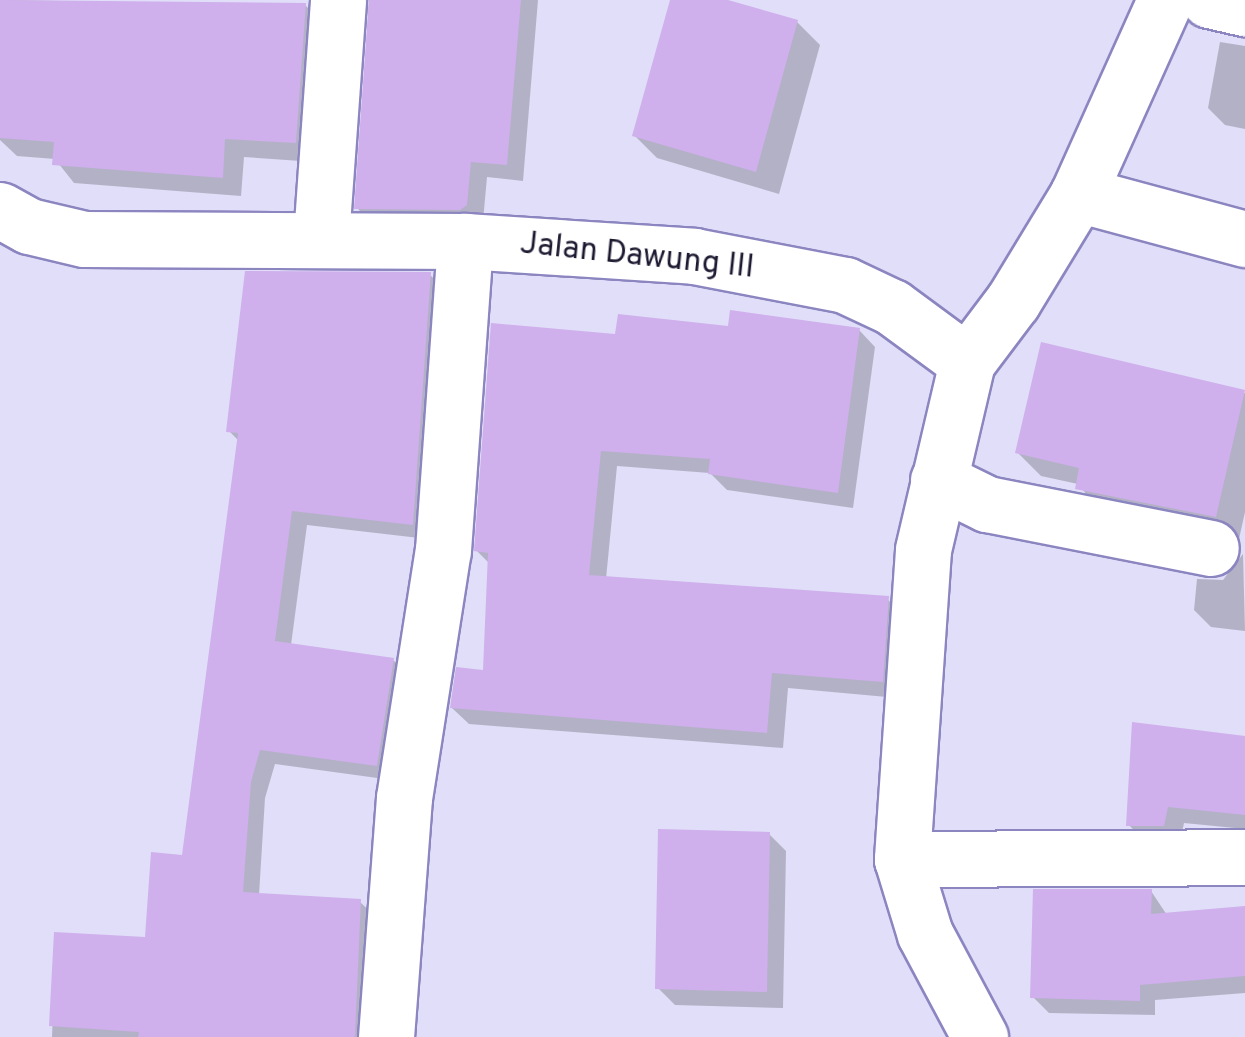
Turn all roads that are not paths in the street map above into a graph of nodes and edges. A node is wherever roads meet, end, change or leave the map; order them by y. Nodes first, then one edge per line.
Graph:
1 (338, 0) edge
2 (1164, 0) edge
3 (1209, 0) edge
4 (1245, 8) edge
5 (1078, 194) junction
6 (0, 210) edge
7 (321, 238) junction
8 (1245, 239) edge
9 (465, 241) junction
10 (967, 362) junction
11 (938, 480) junction
12 (1210, 548) dead end
13 (1245, 857) edge
14 (902, 859) junction
15 (386, 1037) edge
16 (980, 1037) edge

1 - 7 street
2 - 5 street
3 - 4 street
5 - 8 street
5 - 10 street
6 - 7 street, Jalan Dawung III
7 - 9 street, Jalan Dawung III
9 - 10 street, Jalan Dawung III
9 - 15 street
10 - 11 street
11 - 12 street
11 - 14 street
13 - 14 street
14 - 16 street

